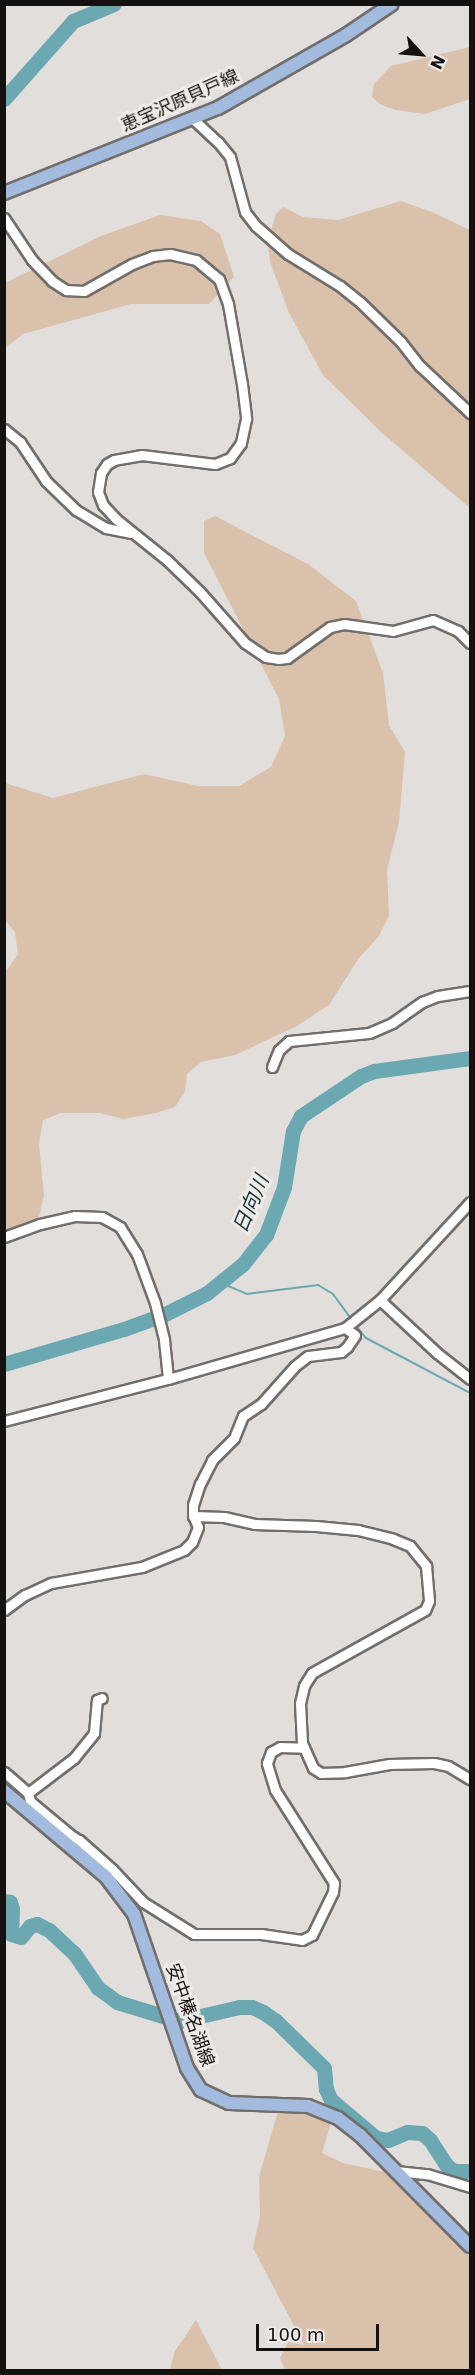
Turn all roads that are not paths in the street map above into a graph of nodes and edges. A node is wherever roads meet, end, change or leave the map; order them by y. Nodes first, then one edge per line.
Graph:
1 (392, 4) edge
2 (193, 119) junction
3 (4, 193) edge
4 (4, 218) edge
5 (471, 413) edge
6 (4, 429) edge
7 (132, 533) junction
8 (471, 643) edge
9 (471, 991) edge
10 (272, 1067) dead end
11 (471, 1202) edge
12 (4, 1237) edge
13 (380, 1300) junction
14 (349, 1325) junction
15 (168, 1379) junction
16 (471, 1379) edge
17 (4, 1421) edge
18 (193, 1516) junction
19 (4, 1610) edge
20 (102, 1698) dead end
21 (304, 1748) junction
22 (4, 1772) edge
23 (471, 1779) edge
24 (4, 1791) edge
25 (28, 1793) junction
26 (69, 1840) junction
27 (396, 2171) junction
28 (471, 2187) edge
29 (471, 2246) edge

1 - 2 main road, 恵宝沢原貝戸線
2 - 3 main road, 恵宝沢原貝戸線
2 - 5 street
4 - 7 street
6 - 7 street
7 - 8 street
9 - 10 street
11 - 13 street
12 - 15 street
13 - 14 street
13 - 16 street
14 - 15 street
14 - 18 street
15 - 17 street
18 - 19 street
18 - 21 street
20 - 25 street
21 - 23 street
21 - 26 street
22 - 25 street
24 - 26 main road, 安中榛名湖線
25 - 26 street
26 - 27 main road, 安中榛名湖線
27 - 28 street
27 - 29 main road, 安中榛名湖線

